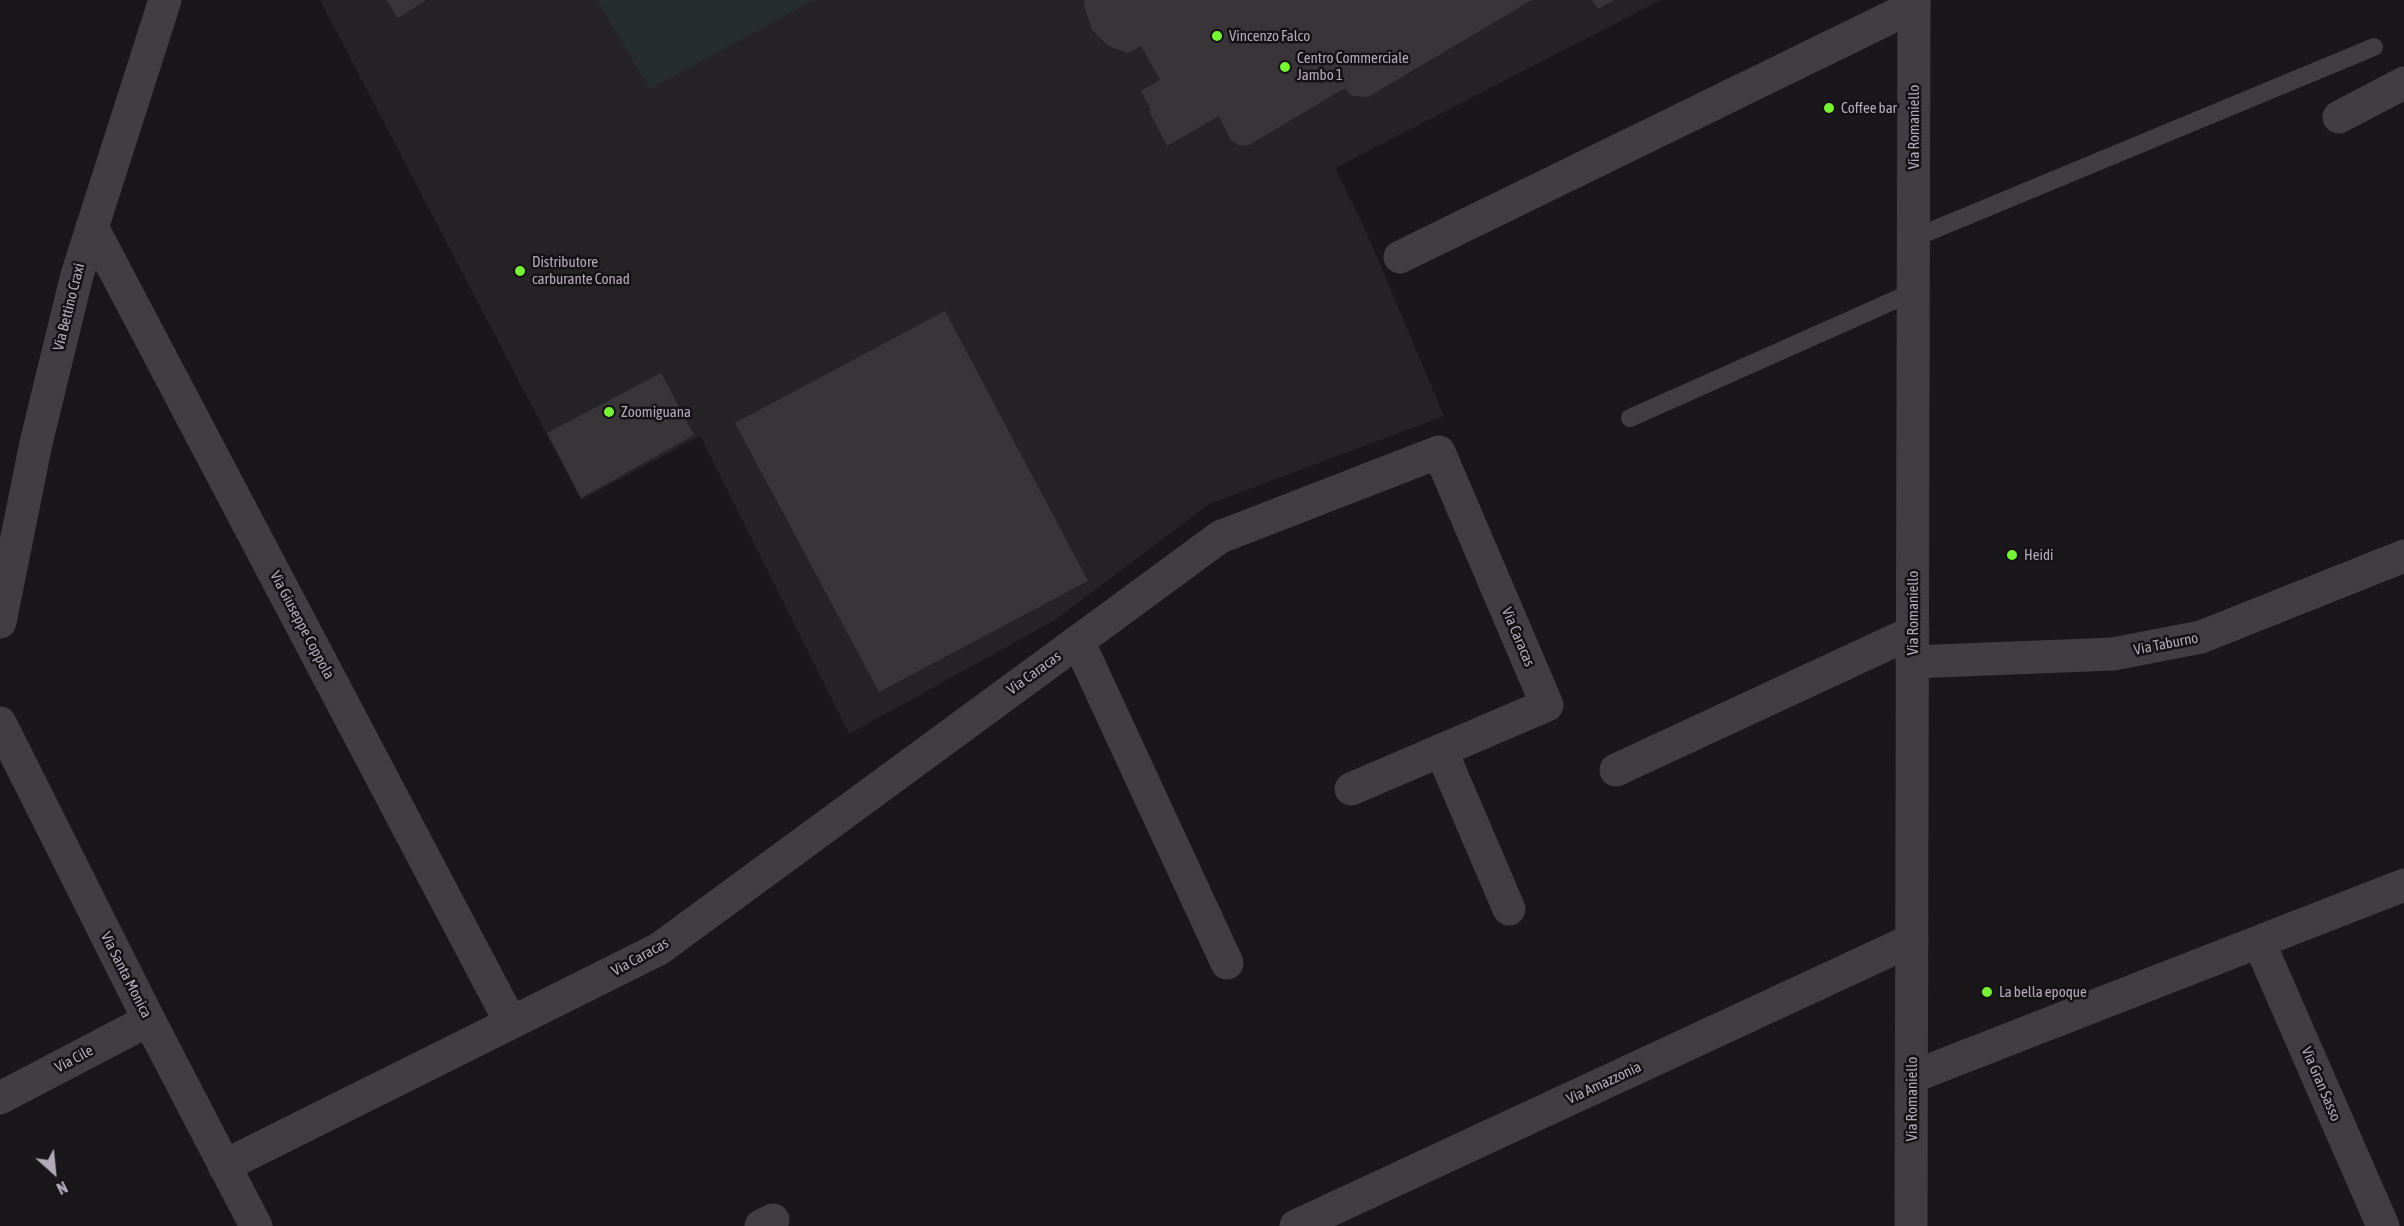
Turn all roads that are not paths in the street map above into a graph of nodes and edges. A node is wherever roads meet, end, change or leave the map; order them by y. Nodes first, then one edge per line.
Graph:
1 (165, 0) edge
2 (1914, 3) edge
3 (2374, 47) dead end
4 (2404, 83) edge
5 (2339, 117) dead end
6 (92, 226) junction
7 (1914, 237) junction
8 (1400, 257) dead end
9 (1913, 292) junction
10 (1630, 418) dead end
11 (11, 514) edge
12 (2404, 556) edge
13 (0, 622) edge
14 (1078, 641) junction
15 (1913, 647) junction
16 (0, 723) edge
17 (1441, 750) junction
18 (1616, 770) dead end
19 (1351, 789) dead end
20 (2404, 885) edge
21 (1509, 909) dead end
22 (1912, 940) junction
23 (2259, 942) junction
24 (1227, 963) dead end
25 (148, 1020) junction
26 (511, 1023) junction
27 (1912, 1077) junction
28 (0, 1098) edge
29 (224, 1166) junction
30 (256, 1226) edge
31 (1296, 1226) edge
32 (1911, 1226) edge
33 (2383, 1226) edge

1 - 6 street, Via Bettino Craxi
2 - 7 street, Via Romaniello
2 - 8 street
3 - 7 lane
4 - 5 street
6 - 11 street, Via Bettino Craxi
6 - 26 street, Via Giuseppe Coppola
7 - 9 street, Via Romaniello
9 - 10 lane
9 - 15 street, Via Romaniello
11 - 13 street, Via Bettino Craxi
12 - 15 street, Via Taburno
14 - 17 street, Via Caracas
14 - 24 street
14 - 26 street, Via Caracas
15 - 18 street
15 - 22 street, Via Romaniello
16 - 25 street, Via Santa Monica
17 - 19 street, Via Caracas
17 - 21 street
20 - 23 street
22 - 27 street, Via Romaniello
22 - 31 street, Via Amazzonia
23 - 27 street
23 - 33 street, Via Gran Sasso
25 - 28 street, Via Cile
25 - 29 street, Via Santa Monica
26 - 29 street, Via Caracas
27 - 32 street, Via Romaniello
29 - 30 street, Via Santa Monica

